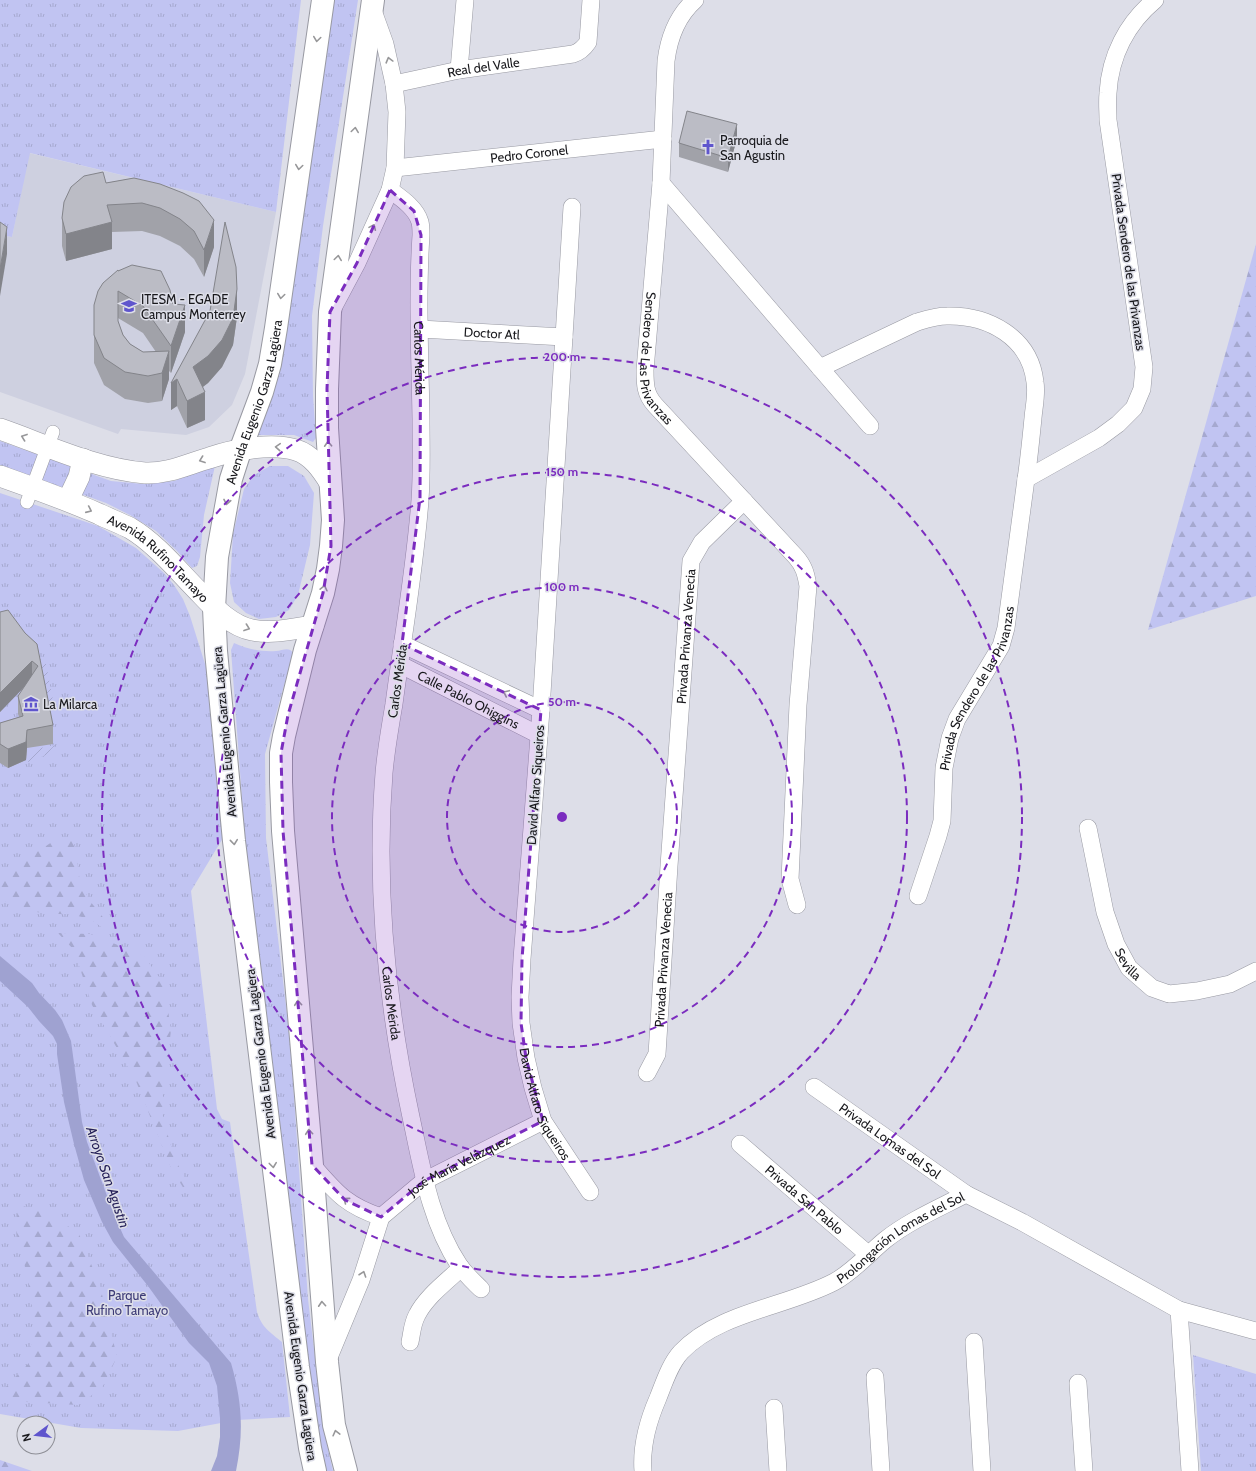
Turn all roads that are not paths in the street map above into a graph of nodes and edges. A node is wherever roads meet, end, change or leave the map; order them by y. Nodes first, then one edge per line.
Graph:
1 (323, 0) edge
2 (465, 0) edge
3 (591, 0) edge
4 (695, 0) edge
5 (1155, 0) edge
6 (372, 4) edge
7 (459, 70) junction
8 (394, 84) junction
9 (663, 139) junction
10 (395, 168) junction
11 (661, 183) junction
12 (390, 190) junction
13 (572, 207) dead end
14 (330, 312) junction
15 (420, 329) junction
16 (564, 337) junction
17 (820, 368) junction
18 (870, 426) dead end
19 (0, 429) edge
20 (50, 439) junction
21 (240, 451) junction
22 (83, 459) junction
23 (0, 476) edge
24 (1026, 479) junction
25 (330, 483) junction
26 (30, 495) junction
27 (68, 500) junction
28 (744, 501) junction
29 (214, 608) junction
30 (313, 626) junction
31 (402, 644) junction
32 (399, 664) junction
33 (541, 710) junction
34 (539, 735) junction
35 (1088, 828) dead end
36 (918, 896) dead end
37 (797, 905) dead end
38 (1256, 971) edge
39 (646, 1073) dead end
40 (814, 1087) dead end
41 (543, 1121) junction
42 (740, 1144) dead end
43 (312, 1165) junction
44 (424, 1181) junction
45 (590, 1192) dead end
46 (966, 1194) junction
47 (381, 1217) junction
48 (869, 1255) junction
49 (460, 1268) junction
50 (481, 1290) dead end
51 (1179, 1310) junction
52 (1256, 1331) edge
53 (410, 1342) dead end
54 (974, 1342) dead end
55 (327, 1362) junction
56 (875, 1377) dead end
57 (1078, 1383) dead end
58 (774, 1408) dead end
59 (315, 1471) edge
60 (346, 1471) edge
61 (643, 1471) edge
62 (778, 1471) edge
63 (881, 1471) edge
64 (982, 1471) edge
65 (1084, 1471) edge
66 (1190, 1471) edge

1 -> 21 main road, Avenida Eugenio Garza Lagüera
2 - 7 street
3 - 7 street, Real del Valle
4 - 9 street, Sendero de Las Privanzas
5 - 24 street, Privada Sendero de las Privanzas
8 -> 6 street
14 -> 6 main road, Avenida Eugenio Garza Lagüera
7 - 8 street, Real del Valle
8 - 10 street
9 - 10 street, Pedro Coronel
9 - 11 street, Sendero de Las Privanzas
10 - 12 street
11 - 17 street
11 - 28 street, Sendero de Las Privanzas
14 -> 12 street
12 - 15 street, Carlos Mérida
13 - 16 street, David Alfaro Siqueiros
25 -> 14 main road, Avenida Eugenio Garza Lagüera
15 - 16 street, Doctor Atl
15 - 31 street, Carlos Mérida
16 - 33 street, David Alfaro Siqueiros
17 - 18 street
17 - 24 street, Privada Sendero de las Privanzas
20 -> 19 street
20 - 22 street
20 - 26 street
21 -> 22 street
25 -> 21 street
21 -> 29 main road, Avenida Eugenio Garza Lagüera
22 - 27 street
23 - 26 street, Avenida Rufino Tamayo
24 - 36 street, Privada Sendero de las Privanzas
30 -> 25 main road, Avenida Eugenio Garza Lagüera
26 - 27 street, Avenida Rufino Tamayo
27 -> 29 street, Avenida Rufino Tamayo
28 - 37 street
28 - 39 street, Privada Privanza Venecia
29 -> 30 street, Avenida Rufino Tamayo
29 -> 59 main road, Avenida Eugenio Garza Lagüera
43 -> 30 main road, Avenida Eugenio Garza Lagüera
31 - 32 street, Carlos Mérida
33 -> 31 street, Calle Pablo Ohiggins
32 - 34 street, Calle Pablo Ohiggins
32 - 44 street, Carlos Mérida
33 - 34 street, David Alfaro Siqueiros
34 - 41 street, David Alfaro Siqueiros
35 - 38 street, Sevilla
40 - 46 street, Privada Lomas del Sol
41 - 44 street, José María Velázquez
41 - 45 street, David Alfaro Siqueiros
42 - 48 street, Privada San Pablo
47 -> 43 street
55 -> 43 main road, Avenida Eugenio Garza Lagüera
44 - 47 street, José María Velázquez
44 - 49 street, Carlos Mérida
46 - 48 street, Prolongación Lomas del Sol
46 - 51 street, Prolongación Lomas del Sol
55 -> 47 street
48 - 61 street, Prolongación Lomas del Sol
49 - 50 street, Carlos Mérida
49 - 53 street
51 - 52 street, Prolongación Lomas del Sol
51 - 66 street
54 - 64 street
60 -> 55 main road, Avenida Eugenio Garza Lagüera
56 - 63 street
57 - 65 street
58 - 62 street

